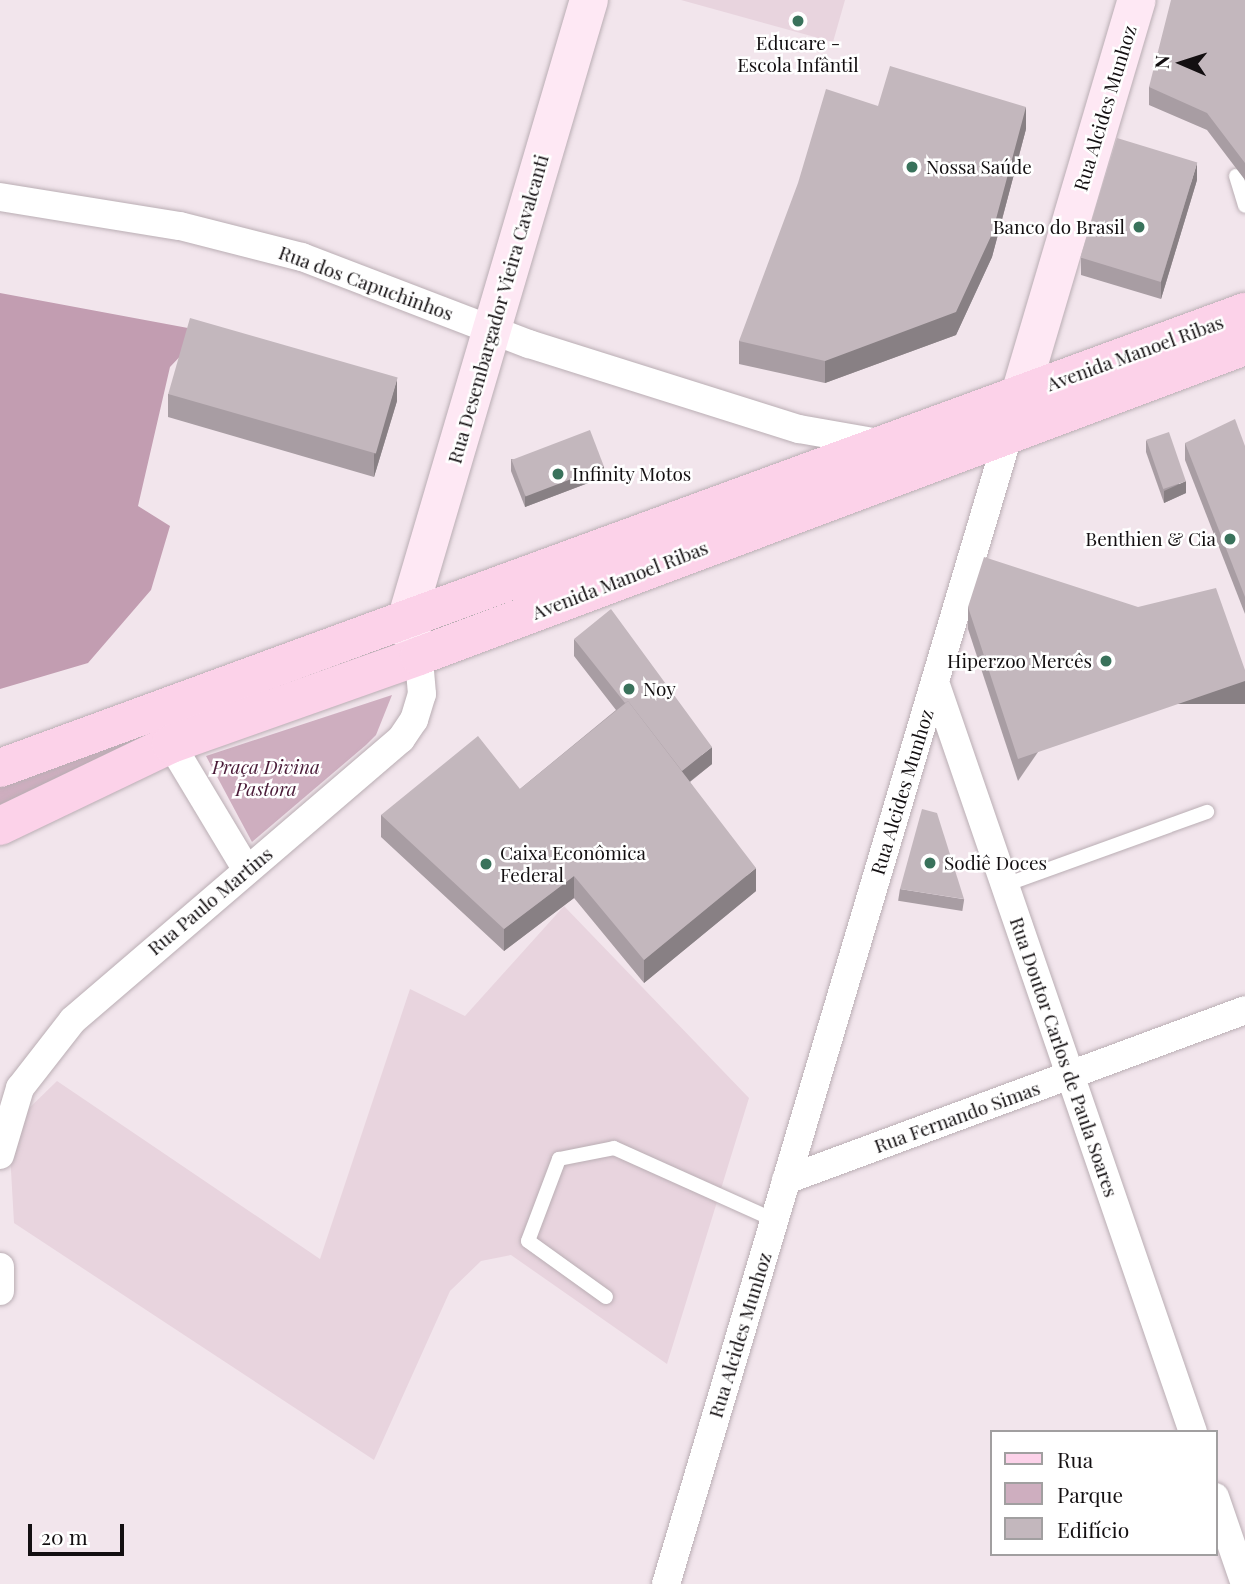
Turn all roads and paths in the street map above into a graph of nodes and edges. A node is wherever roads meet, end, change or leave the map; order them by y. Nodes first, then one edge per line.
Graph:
1 (589, 0) edge
2 (1137, 0) edge
3 (1236, 176) edge
4 (0, 197) edge
5 (1245, 206) edge
6 (1245, 312) edge
7 (493, 329) junction
8 (1245, 346) edge
9 (1020, 395) junction
10 (1009, 433) junction
11 (886, 444) junction
12 (407, 617) junction
13 (419, 656) junction
14 (934, 682) junction
15 (171, 744) junction
16 (0, 768) edge
17 (1207, 812) dead end
18 (0, 826) edge
19 (246, 869) junction
20 (1005, 885) junction
21 (1245, 1010) edge
22 (1070, 1075) junction
23 (0, 1154) edge
24 (786, 1180) junction
25 (775, 1220) junction
26 (0, 1267) edge
27 (0, 1281) edge
28 (0, 1291) edge
29 (606, 1297) dead end
30 (1192, 1430) edge
31 (1217, 1503) edge
32 (666, 1584) edge
33 (1245, 1584) edge

1 - 7 street, Rua Desembargador Vieira Cavalcanti
2 - 9 street, Rua Alcides Munhoz
3 - 5 lane
4 - 7 street, Rua dos Capuchinhos
6 - 9 main road, Avenida Manoel Ribas
7 - 11 street, Rua dos Capuchinhos
7 - 12 street, Rua Desembargador Vieira Cavalcanti
8 - 10 main road, Avenida Manoel Ribas
9 - 10 street, Rua Alcides Munhoz
9 - 11 main road, Avenida Manoel Ribas
10 - 13 main road, Avenida Manoel Ribas
10 - 14 street, Rua Alcides Munhoz
11 - 12 main road, Avenida Manoel Ribas
12 - 13 street
12 - 16 main road, Avenida Manoel Ribas
13 - 15 main road, Avenida Manoel Ribas
13 - 19 street, Rua Paulo Martins
14 - 20 street, Rua Doutor Carlos de Paula Soares
14 - 24 street, Rua Alcides Munhoz
15 - 18 main road, Avenida Manoel Ribas
15 - 19 street
17 - 20 lane
19 - 23 street, Rua Paulo Martins
20 - 22 street, Rua Doutor Carlos de Paula Soares
21 - 22 street, Rua Fernando Simas
22 - 24 street, Rua Fernando Simas
22 - 30 street, Rua Doutor Carlos de Paula Soares
24 - 25 street, Rua Alcides Munhoz
25 - 29 lane
25 - 32 street, Rua Alcides Munhoz
26 - 27 street
27 - 28 street
31 - 33 street

